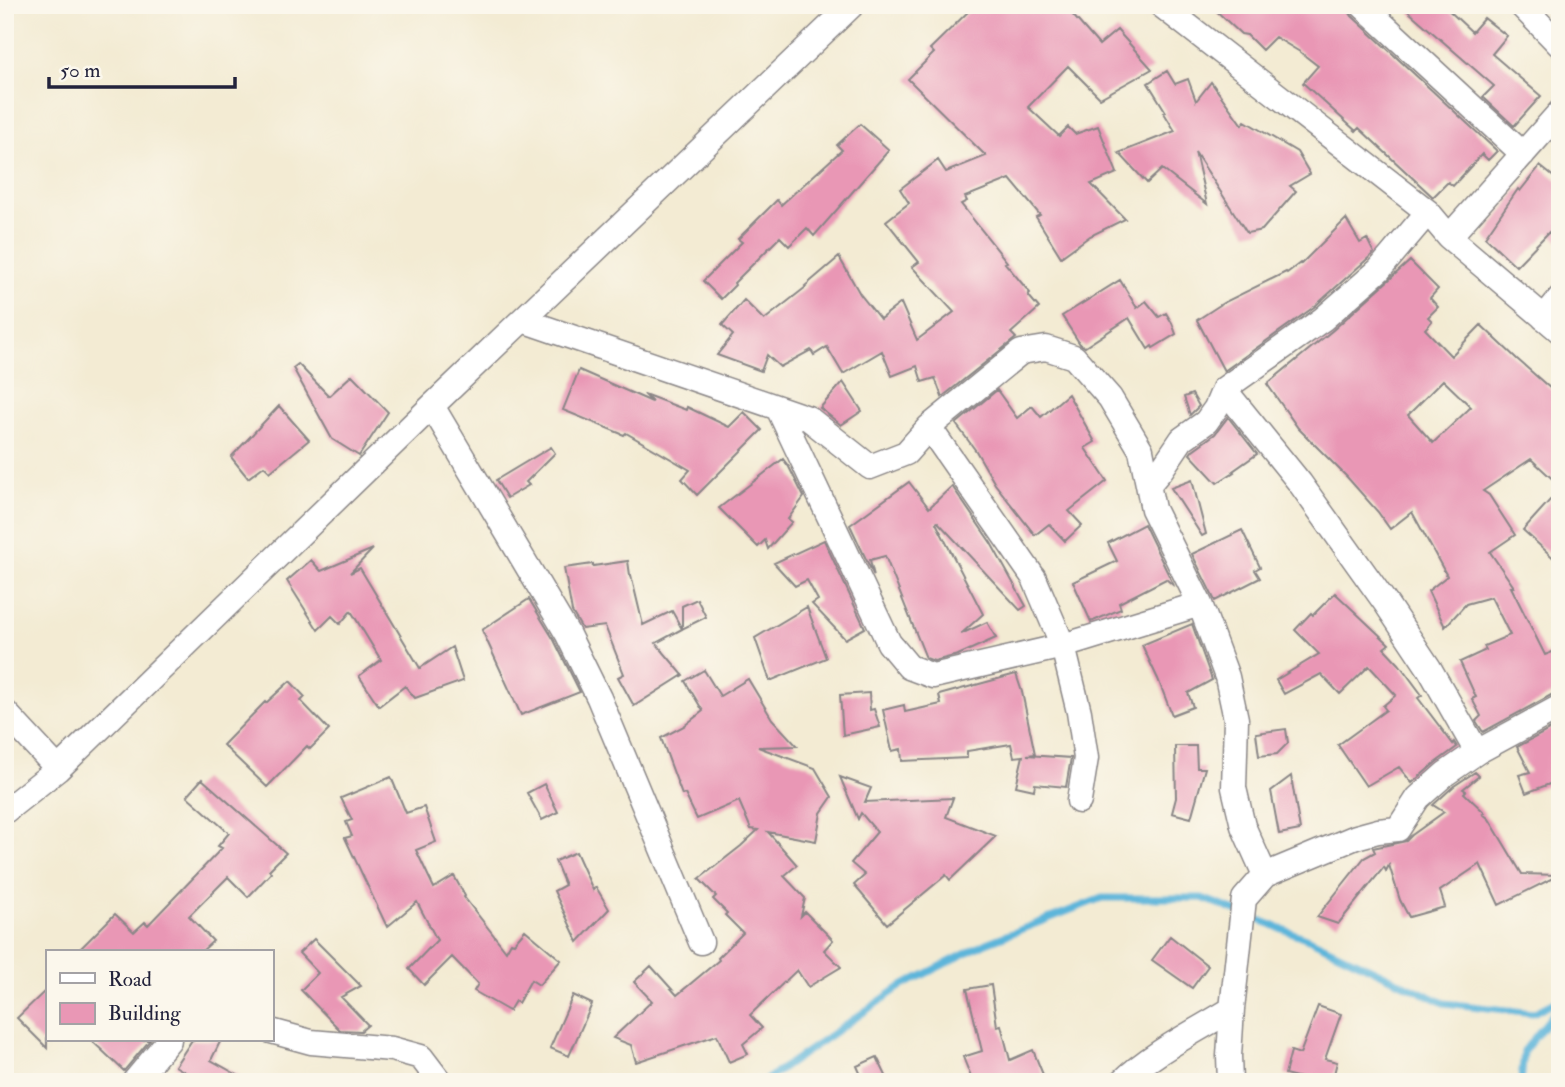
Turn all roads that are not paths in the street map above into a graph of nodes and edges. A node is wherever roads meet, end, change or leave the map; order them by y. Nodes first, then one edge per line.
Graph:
1 (852, 5) edge
2 (1161, 5) edge
3 (1362, 5) edge
4 (1521, 5) edge
5 (1560, 46) edge
6 (1560, 112) edge
7 (1523, 154) junction
8 (1428, 212) junction
9 (1449, 237) junction
10 (1560, 298) edge
11 (522, 320) junction
12 (1552, 325) edge
13 (1224, 389) junction
14 (432, 406) junction
15 (778, 408) junction
16 (929, 427) junction
17 (1149, 484) junction
18 (1200, 604) junction
19 (1063, 646) junction
20 (1560, 706) edge
21 (5, 712) edge
22 (1477, 752) junction
23 (58, 769) junction
24 (1079, 801) dead end
25 (5, 811) edge
26 (1265, 874) junction
27 (701, 942) dead end
28 (1232, 1009) junction
29 (273, 1032) edge
30 (168, 1042) edge
31 (140, 1080) edge
32 (440, 1082) edge
33 (1122, 1082) edge
34 (1230, 1082) edge

1 - 11 street
2 - 8 street
3 - 7 street
4 - 5 street
6 - 7 street
7 - 9 street
8 - 9 street
8 - 13 street
9 - 12 street
10 - 12 street
11 - 14 street
11 - 15 street
13 - 17 street
13 - 22 street
14 - 23 street
14 - 27 street
15 - 16 street
15 - 19 street
16 - 17 street
16 - 19 street
17 - 18 street
18 - 19 street
18 - 26 street
19 - 24 street
20 - 22 street
21 - 23 street
22 - 26 street
23 - 25 street
26 - 28 street
28 - 33 street
28 - 34 street
29 - 32 street
30 - 31 street

